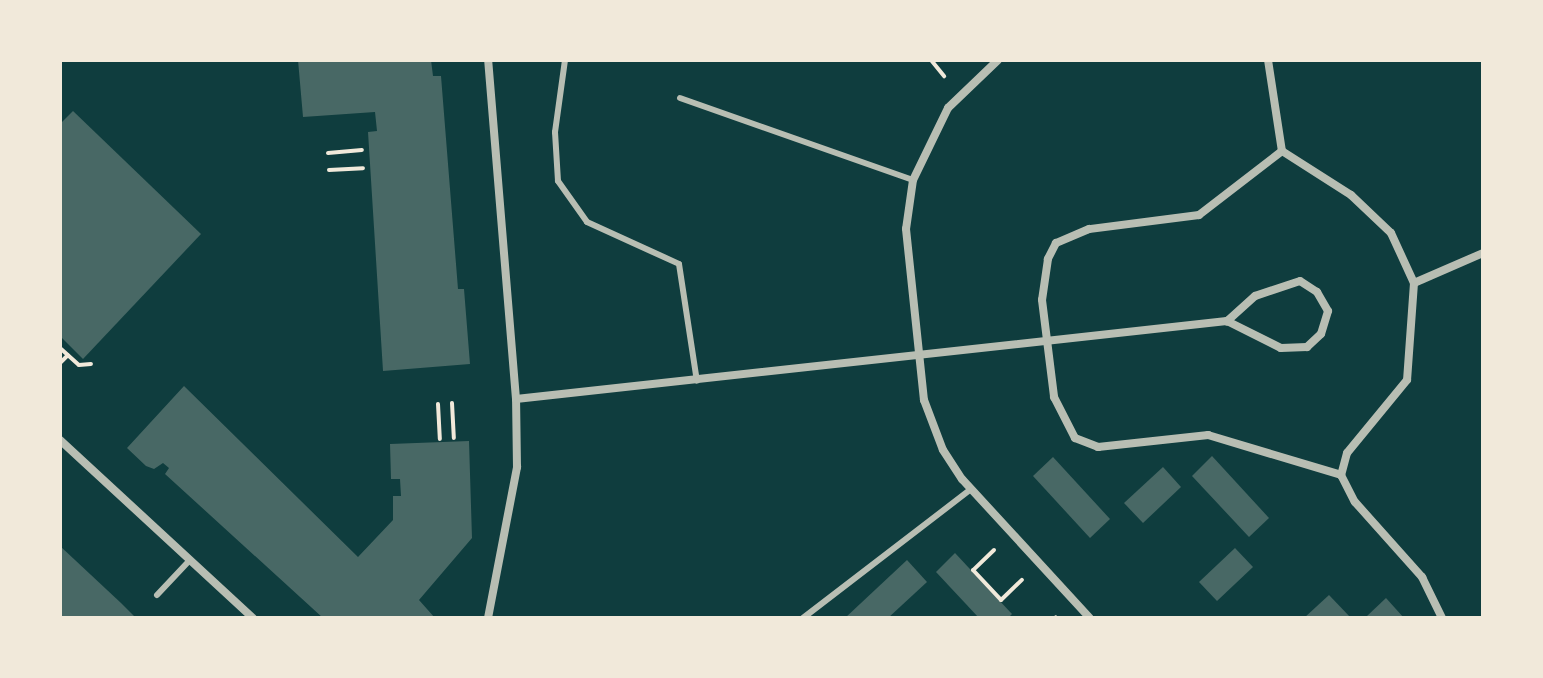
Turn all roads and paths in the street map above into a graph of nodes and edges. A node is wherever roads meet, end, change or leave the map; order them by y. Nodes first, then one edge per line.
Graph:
1 (488, 60) edge
2 (565, 60) edge
3 (931, 60) edge
4 (998, 60) edge
5 (1268, 60) edge
6 (944, 76) dead end
7 (680, 98) dead end
8 (362, 150) dead end
9 (1282, 151) junction
10 (328, 153) dead end
11 (363, 168) dead end
12 (329, 170) dead end
13 (913, 180) junction
14 (1483, 253) edge
15 (1414, 283) junction
16 (1227, 321) junction
17 (1044, 343) junction
18 (60, 348) edge
19 (68, 355) junction
20 (917, 357) junction
21 (60, 363) edge
22 (91, 364) dead end
23 (697, 381) junction
24 (516, 399) junction
25 (452, 403) dead end
26 (438, 404) dead end
27 (454, 438) dead end
28 (440, 439) dead end
29 (60, 440) edge
30 (1341, 475) junction
31 (971, 489) junction
32 (994, 550) dead end
33 (190, 560) junction
34 (1022, 580) dead end
35 (157, 595) dead end
36 (253, 618) edge
37 (488, 618) edge
38 (803, 618) edge
39 (1090, 618) edge
40 (1442, 618) edge

1 - 24 street
2 - 23 lane
3 - 6 path
4 - 13 street
5 - 9 street
7 - 13 lane
8 - 10 path
9 - 15 street
9 - 17 street
11 - 12 path
13 - 20 street
14 - 15 street
15 - 30 street
16 - 16 street
16 - 17 street
17 - 20 street
17 - 30 street
18 - 19 path
19 - 21 path
19 - 22 path
20 - 23 street
20 - 31 street
23 - 24 street
24 - 37 street
25 - 27 path
26 - 28 path
29 - 33 street
30 - 40 street
31 - 38 lane
31 - 39 street
32 - 34 path
33 - 35 lane
33 - 36 street

